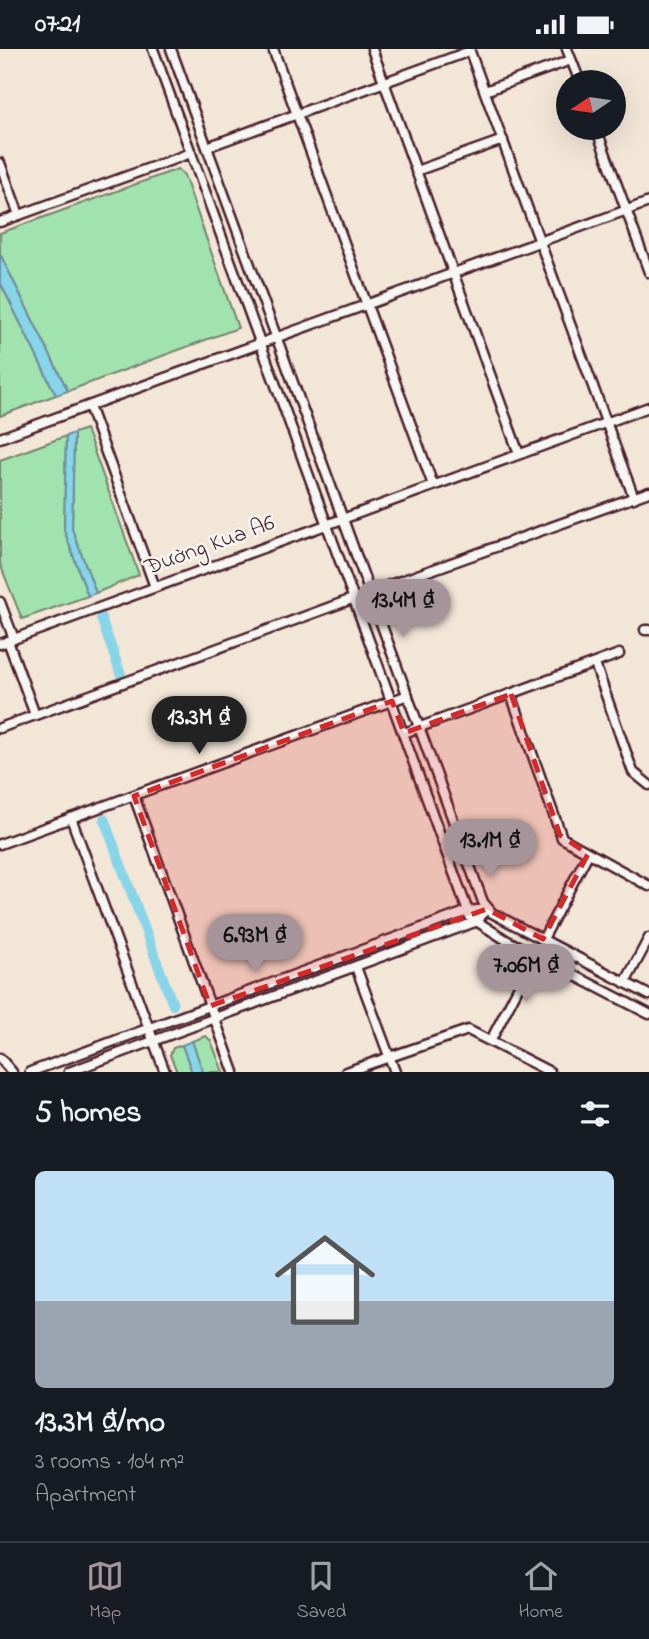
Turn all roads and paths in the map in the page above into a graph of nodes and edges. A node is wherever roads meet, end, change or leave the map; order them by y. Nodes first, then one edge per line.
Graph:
1 (153, 49) edge
2 (171, 49) edge
3 (273, 49) edge
4 (372, 49) edge
5 (567, 49) edge
6 (470, 50) edge
7 (572, 60) junction
8 (576, 70) edge
9 (384, 82) junction
10 (485, 90) junction
11 (297, 114) junction
12 (503, 140) junction
13 (600, 140) edge
14 (207, 147) junction
15 (191, 153) junction
16 (0, 163) edge
17 (416, 171) junction
18 (649, 202) edge
19 (626, 210) junction
20 (19, 215) junction
21 (0, 222) edge
22 (540, 241) junction
23 (649, 272) edge
24 (453, 273) junction
25 (367, 303) junction
26 (276, 337) junction
27 (261, 342) junction
28 (89, 406) junction
29 (649, 407) edge
30 (606, 423) junction
31 (0, 438) edge
32 (519, 454) junction
33 (433, 485) junction
34 (649, 492) edge
35 (634, 498) junction
36 (344, 518) junction
37 (328, 524) junction
38 (155, 587) junction
39 (370, 592) junction
40 (355, 599) junction
41 (0, 602) edge
42 (5, 641) edge
43 (619, 655) dead end
44 (595, 664) junction
45 (510, 694) junction
46 (408, 695) junction
47 (392, 701) junction
48 (35, 715) junction
49 (420, 727) junction
50 (0, 728) edge
51 (404, 733) junction
52 (649, 785) edge
53 (134, 796) junction
54 (71, 818) junction
55 (0, 845) edge
56 (587, 854) junction
57 (649, 886) edge
58 (488, 909) junction
59 (468, 911) junction
60 (475, 922) junction
61 (649, 938) edge
62 (543, 940) junction
63 (535, 955) junction
64 (589, 964) junction
65 (356, 967) junction
66 (581, 979) junction
67 (625, 983) junction
68 (649, 995) edge
69 (210, 1006) junction
70 (649, 1014) edge
71 (215, 1018) junction
72 (149, 1027) junction
73 (154, 1040) junction
74 (491, 1041) junction
75 (389, 1056) junction
76 (0, 1058) edge
77 (12, 1072) edge
78 (30, 1072) edge
79 (69, 1072) edge
80 (165, 1072) edge
81 (234, 1072) edge
82 (346, 1072) edge
83 (395, 1072) edge
84 (550, 1072) edge

1 - 15 street
2 - 14 street
3 - 11 street
4 - 9 street
5 - 7 street
6 - 9 street
6 - 10 street
7 - 8 street
7 - 10 street
9 - 11 street
9 - 17 street
10 - 12 street
11 - 14 street
11 - 25 street
12 - 17 street
12 - 22 street
13 - 19 street
14 - 26 street
15 - 20 street
15 - 27 street
16 - 20 street
17 - 24 street
18 - 19 street
19 - 22 street
19 - 23 street
20 - 21 street
22 - 24 street
22 - 30 street
24 - 25 street
24 - 32 street
25 - 26 street
25 - 33 street
26 - 27 street
26 - 36 street
27 - 28 street
27 - 37 street
28 - 31 street
28 - 38 street
29 - 30 street, Đường Kua A6
30 - 32 street, Đường Kua A6
30 - 35 street
32 - 33 street, Đường Kua A6
33 - 36 street, Đường Kua A6
34 - 35 street
35 - 39 street
36 - 37 street, Đường Kua A6
36 - 39 street
37 - 38 street, Đường Kua A6
37 - 40 street
38 - 42 street, Đường Kua A6
39 - 46 street
40 - 47 street
40 - 48 street
41 - 42 street
42 - 48 street
43 - 44 street
44 - 45 street
44 - 52 street
45 - 49 street
45 - 56 street
46 - 47 street
46 - 49 street
47 - 51 street
47 - 53 street
48 - 50 street
49 - 51 street
49 - 58 street
51 - 59 street
53 - 54 street
53 - 69 street
54 - 55 street
54 - 72 street
56 - 57 street
56 - 62 street
58 - 59 street
58 - 60 street
58 - 62 street
59 - 60 street
59 - 69 street
60 - 63 street
60 - 65 street
61 - 67 street
62 - 64 street
63 - 66 street
63 - 74 street
64 - 66 street
64 - 67 street
65 - 71 street
65 - 75 street
66 - 70 street
67 - 68 street
69 - 71 street
69 - 72 street
71 - 73 street
71 - 81 street
72 - 73 street
72 - 78 street
73 - 79 street
73 - 80 street
74 - 75 street
74 - 84 street
75 - 82 street
75 - 83 street
76 - 77 street

